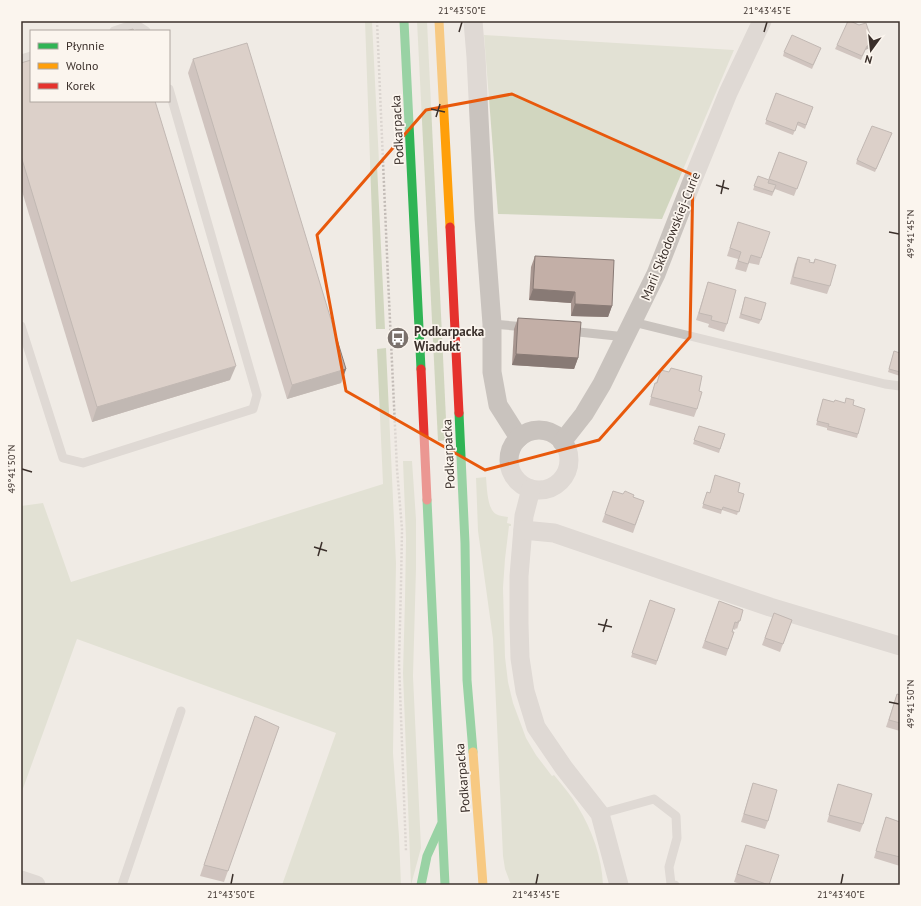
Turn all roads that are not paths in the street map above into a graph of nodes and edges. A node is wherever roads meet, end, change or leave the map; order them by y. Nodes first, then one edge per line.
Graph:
1 (404, 21) edge
2 (439, 21) edge
3 (473, 21) edge
4 (762, 21) edge
5 (117, 30) edge
6 (144, 30) edge
7 (170, 92) edge
8 (492, 324) junction
9 (21, 326) edge
10 (531, 328) edge
11 (630, 329) junction
12 (563, 331) edge
13 (900, 386) edge
14 (518, 438) junction
15 (562, 442) junction
16 (531, 489) junction
17 (523, 530) junction
18 (900, 646) edge
19 (181, 711) dead end
20 (600, 814) junction
21 (443, 822) junction
22 (482, 860) junction
23 (490, 874) dead end
24 (21, 880) edge
25 (36, 885) edge
26 (122, 885) edge
27 (421, 885) edge
28 (445, 885) edge
29 (483, 885) edge
30 (619, 885) edge
31 (675, 885) edge

1 - 21 main road, Podkarpacka
2 - 22 main road, Podkarpacka
3 - 8 street
4 - 11 street, Marii Skłodowskiej-Curie
5 - 6 lane
7 - 9 lane
8 - 10 lane
8 - 14 street
11 - 12 lane
11 - 13 lane
11 - 15 street, Marii Skłodowskiej-Curie
14 - 15 street
14 - 16 street
15 - 16 street
16 - 17 street
17 - 18 street
17 - 20 street
19 - 26 lane
20 - 30 street
20 - 31 lane
21 - 27 main road
21 - 28 main road, Podkarpacka
22 - 23 main road
22 - 29 main road, Podkarpacka
24 - 25 street

